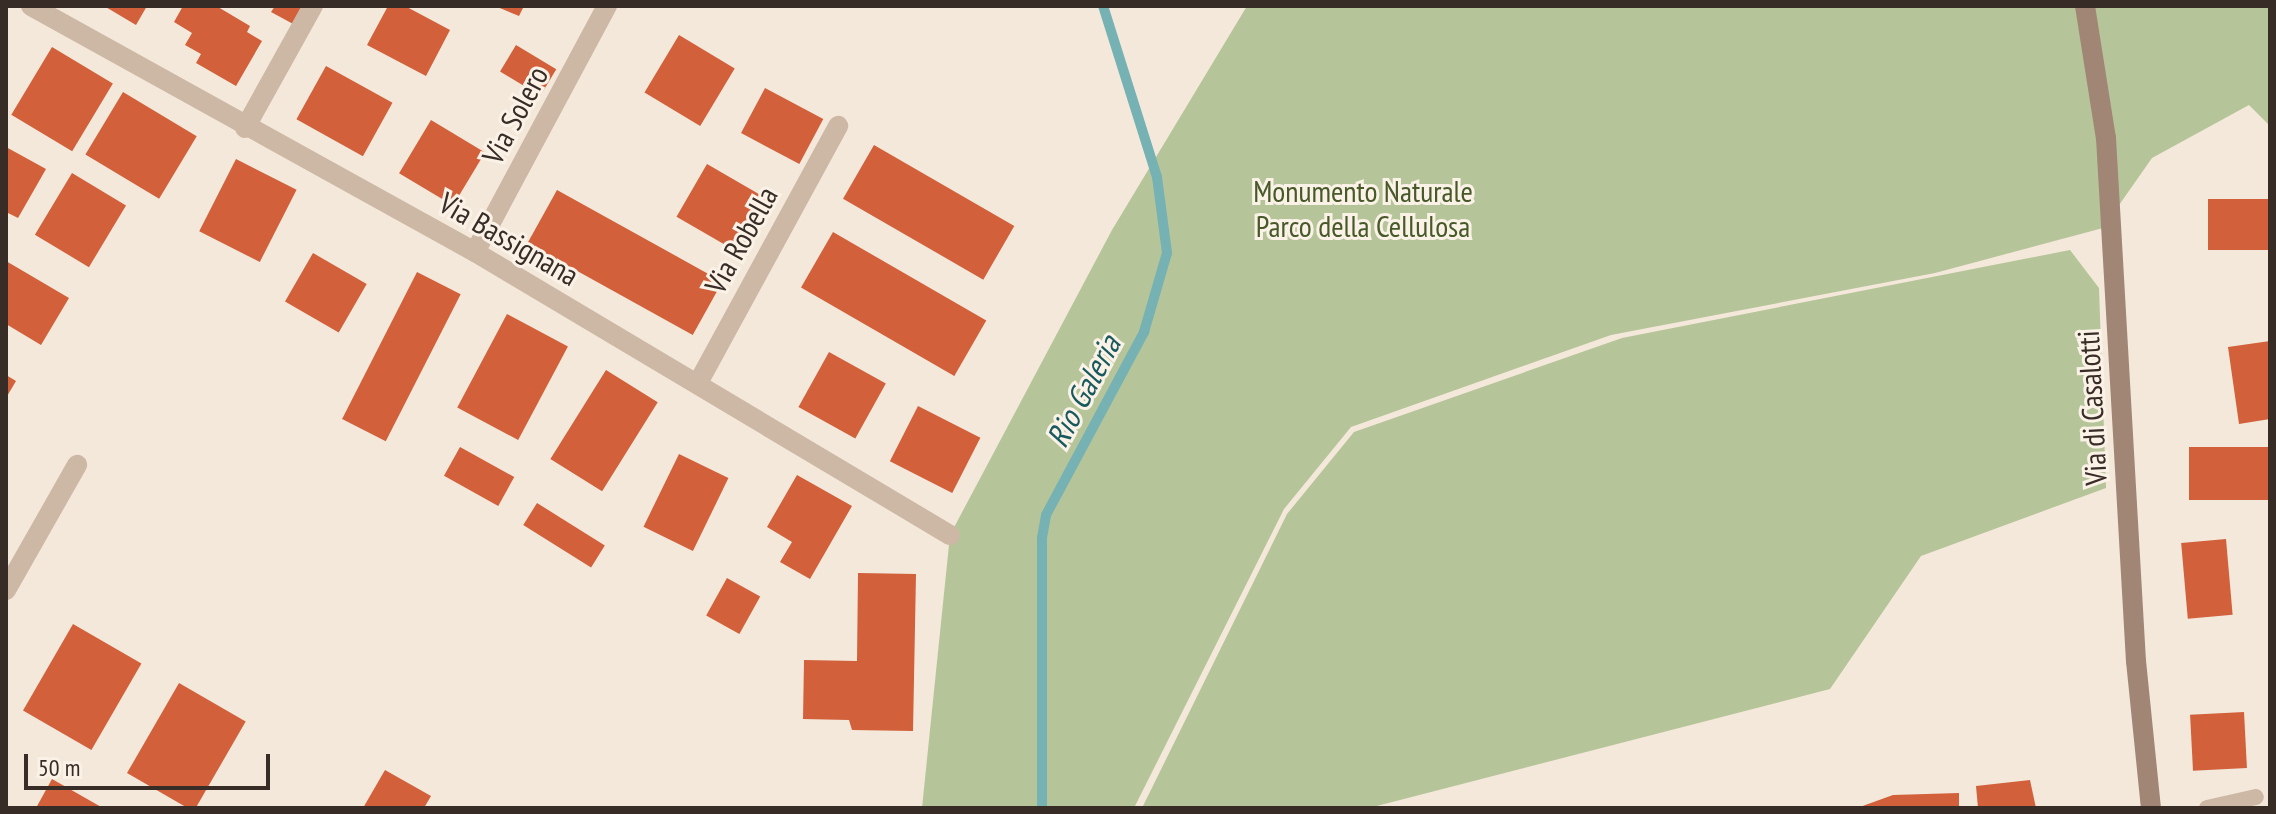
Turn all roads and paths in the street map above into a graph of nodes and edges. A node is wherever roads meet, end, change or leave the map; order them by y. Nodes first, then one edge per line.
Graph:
1 (31, 6) edge
2 (313, 6) edge
3 (607, 6) edge
4 (2085, 6) edge
5 (838, 126) dead end
6 (245, 128) junction
7 (475, 252) junction
8 (698, 383) junction
9 (77, 465) dead end
10 (950, 535) dead end
11 (6, 590) edge
12 (2263, 796) edge
13 (2151, 808) edge
14 (2207, 808) edge
15 (2239, 808) edge

1 - 6 street, Via Bassignana
2 - 6 street
3 - 7 street, Via Solero
4 - 13 street, Via di Casalotti
5 - 8 street, Via Robella
6 - 7 street, Via Bassignana
7 - 8 street, Via Bassignana
8 - 10 street, Via Bassignana
9 - 11 street
12 - 14 lane
12 - 15 lane

